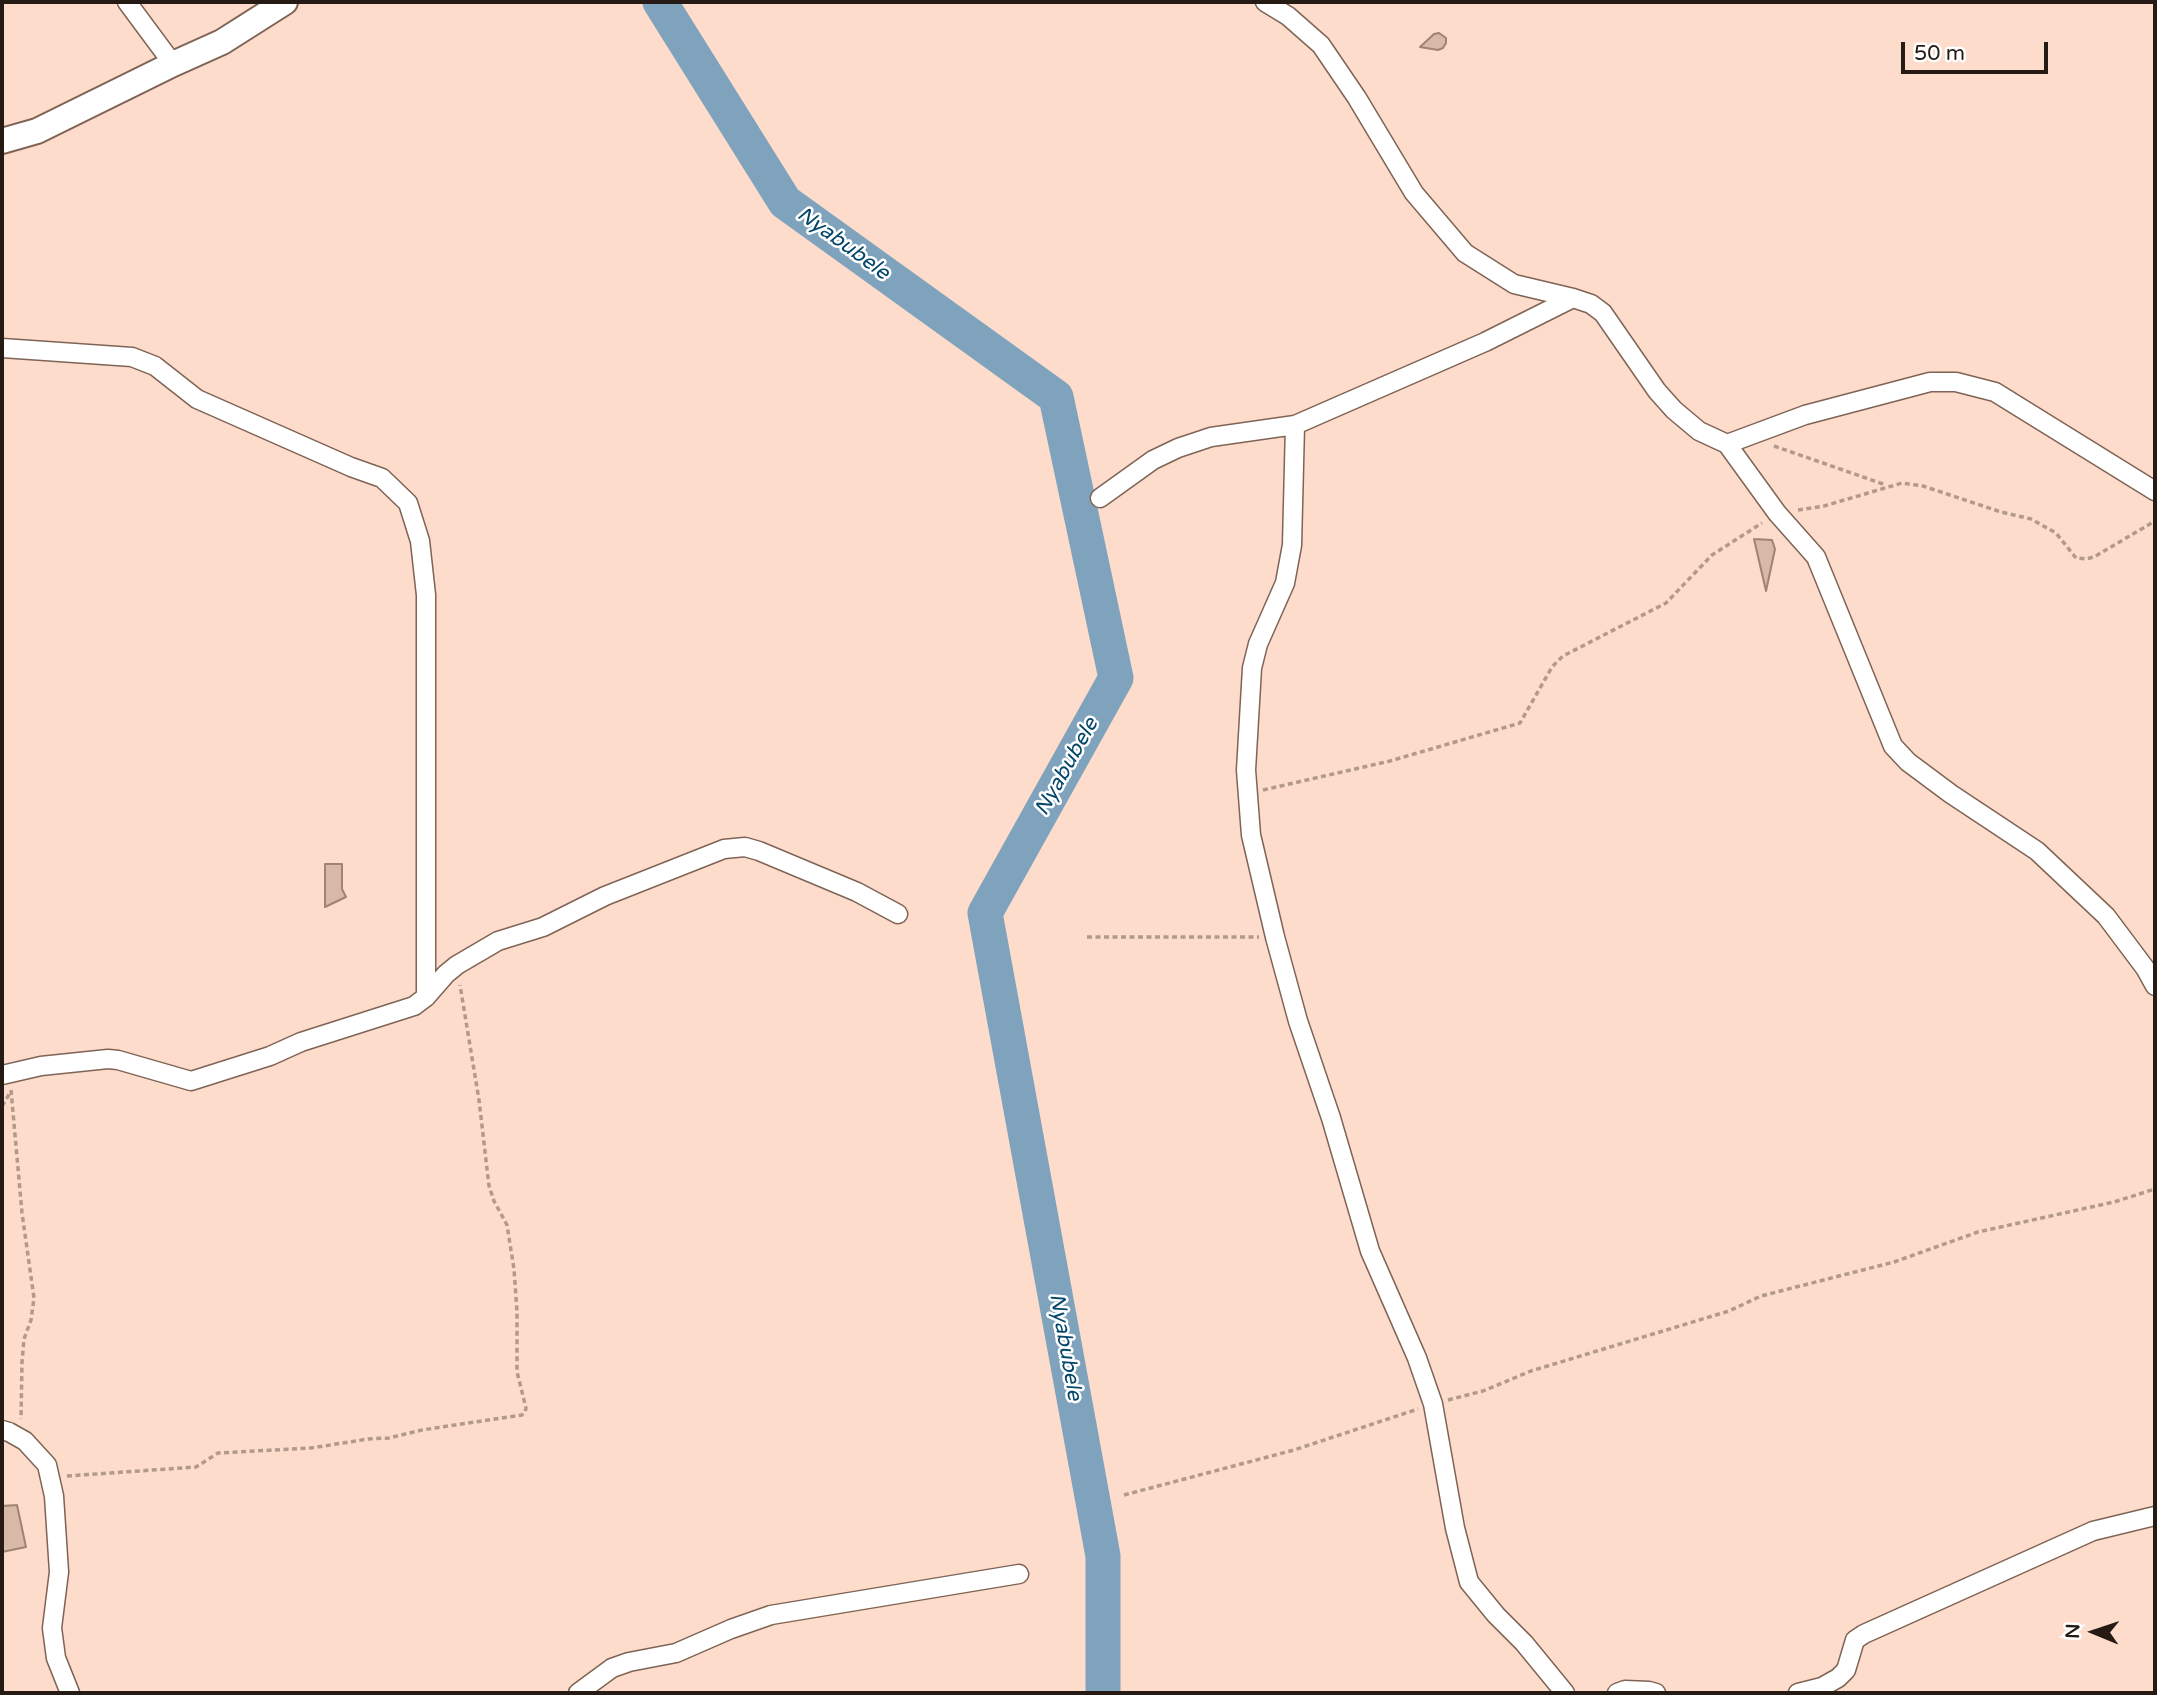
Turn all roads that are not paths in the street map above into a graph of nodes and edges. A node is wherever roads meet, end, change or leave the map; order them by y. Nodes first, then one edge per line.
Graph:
1 (127, 2) edge
2 (285, 2) edge
3 (1265, 2) edge
4 (173, 64) junction
5 (2, 141) edge
6 (1573, 298) junction
7 (2, 348) edge
8 (1295, 425) junction
9 (1735, 441) junction
10 (2155, 491) edge
11 (1100, 498) dead end
12 (898, 914) dead end
13 (2155, 986) edge
14 (426, 997) junction
15 (6, 1083) edge
16 (2, 1430) edge
17 (2155, 1516) edge
18 (1019, 1574) dead end
19 (70, 1693) edge
20 (578, 1693) edge
21 (1565, 1693) edge
22 (1617, 1693) edge
23 (1656, 1693) edge
24 (1798, 1693) edge

1 - 4 street
2 - 4 street
3 - 6 street
4 - 5 street
6 - 8 street
6 - 9 street
7 - 14 street
8 - 11 street
8 - 21 street
9 - 10 street
9 - 13 street
12 - 14 street
14 - 15 street
16 - 19 street
17 - 24 street
18 - 20 street
22 - 23 street

